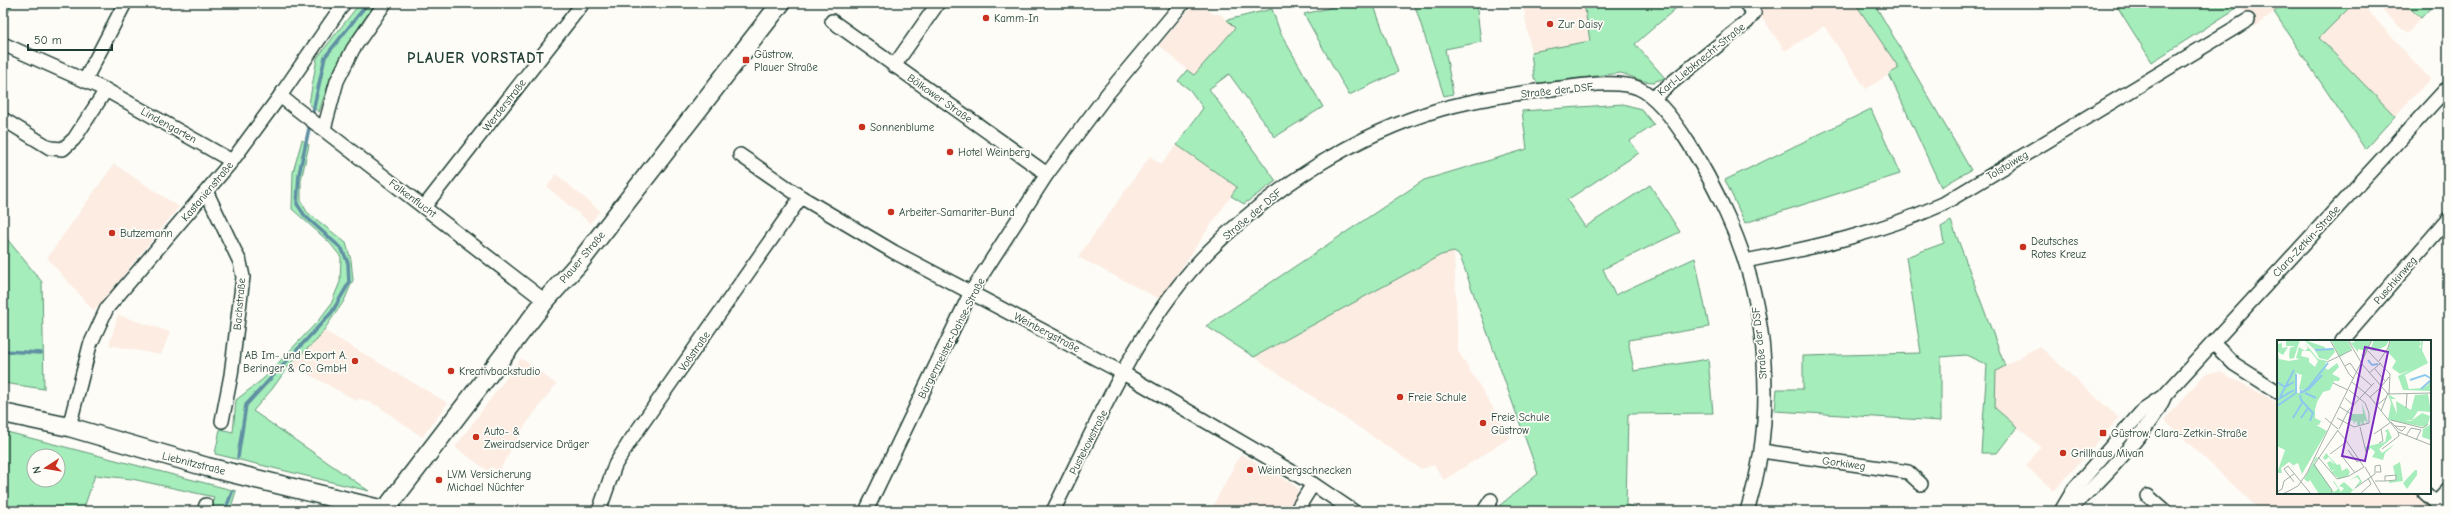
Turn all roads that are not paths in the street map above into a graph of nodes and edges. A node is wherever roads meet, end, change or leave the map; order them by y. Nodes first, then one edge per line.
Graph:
1 (125, 3) edge
2 (344, 3) edge
3 (386, 3) edge
4 (583, 3) edge
5 (781, 3) edge
6 (938, 3) edge
7 (1183, 3) edge
8 (1745, 3) edge
9 (2248, 20) dead end
10 (832, 21) dead end
11 (3, 44) edge
12 (894, 66) junction
13 (85, 80) junction
14 (2448, 88) edge
15 (106, 90) junction
16 (280, 96) junction
17 (1654, 97) junction
18 (3, 119) edge
19 (321, 127) junction
20 (740, 155) dead end
21 (232, 160) junction
22 (1047, 174) junction
23 (206, 193) junction
24 (801, 197) junction
25 (424, 206) junction
26 (2448, 219) edge
27 (1745, 261) junction
28 (971, 292) junction
29 (546, 301) junction
30 (2343, 340) edge
31 (2214, 344) junction
32 (1123, 373) junction
33 (2277, 391) edge
34 (2165, 395) junction
35 (3, 413) edge
36 (222, 421) dead end
37 (69, 428) junction
38 (1762, 451) junction
39 (1313, 484) junction
40 (1921, 484) dead end
41 (2448, 490) edge
42 (2426, 494) edge
43 (2148, 496) dead end
44 (2441, 507) edge
45 (386, 511) edge
46 (599, 511) edge
47 (866, 511) edge
48 (1052, 511) edge
49 (1296, 511) edge
50 (1353, 511) edge
51 (1747, 511) edge
52 (2061, 511) edge
53 (2066, 511) edge
54 (2165, 511) edge

1 - 13 street
2 - 16 street, Kastanienstraße
3 - 19 street
4 - 25 street, Werderstraße
5 - 29 main road, Plauer Straße
6 - 12 street
7 - 22 street, Bürgermeister-Dahse-Straße
8 - 17 street, Karl-Liebknecht-Straße
9 - 27 street, Tolstoiweg
10 - 12 street, Bölkower Straße
11 - 13 street, Lindengarten
12 - 22 street, Bölkower Straße
13 - 15 street, Lindengarten
14 - 31 street, Clara-Zetkin-Straße
15 - 18 street
15 - 21 street, Lindengarten
16 - 19 street, Falkenflucht
16 - 21 street, Kastanienstraße
17 - 27 street, Straße der DSF
17 - 32 street, Straße der DSF
19 - 25 street, Falkenflucht
20 - 24 street, Weinbergstraße
21 - 23 street, Kastanienstraße
22 - 28 street, Bürgermeister-Dahse-Straße
23 - 36 street, Bachstraße
23 - 37 street, Kastanienstraße
24 - 28 street, Weinbergstraße
24 - 46 street, Voßstraße
25 - 29 street, Falkenflucht
26 - 30 street, Puschkinweg
27 - 38 street, Straße der DSF
28 - 32 street, Weinbergstraße
28 - 47 street, Bürgermeister-Dahse-Straße
29 - 45 main road, Plauer Straße
31 - 33 street
31 - 34 street, Clara-Zetkin-Straße
32 - 39 street, Weinbergstraße
32 - 48 street, Pustekowstraße
34 - 52 street, Clara-Zetkin-Straße
34 - 53 street, Clara-Zetkin-Straße
35 - 37 main road, Liebnitzstraße
37 - 45 main road, Liebnitzstraße
38 - 40 street, Gorkiweg
38 - 51 street, Straße der DSF
39 - 49 street
39 - 50 street, Weinbergstraße
41 - 44 street
42 - 44 street
43 - 54 street

